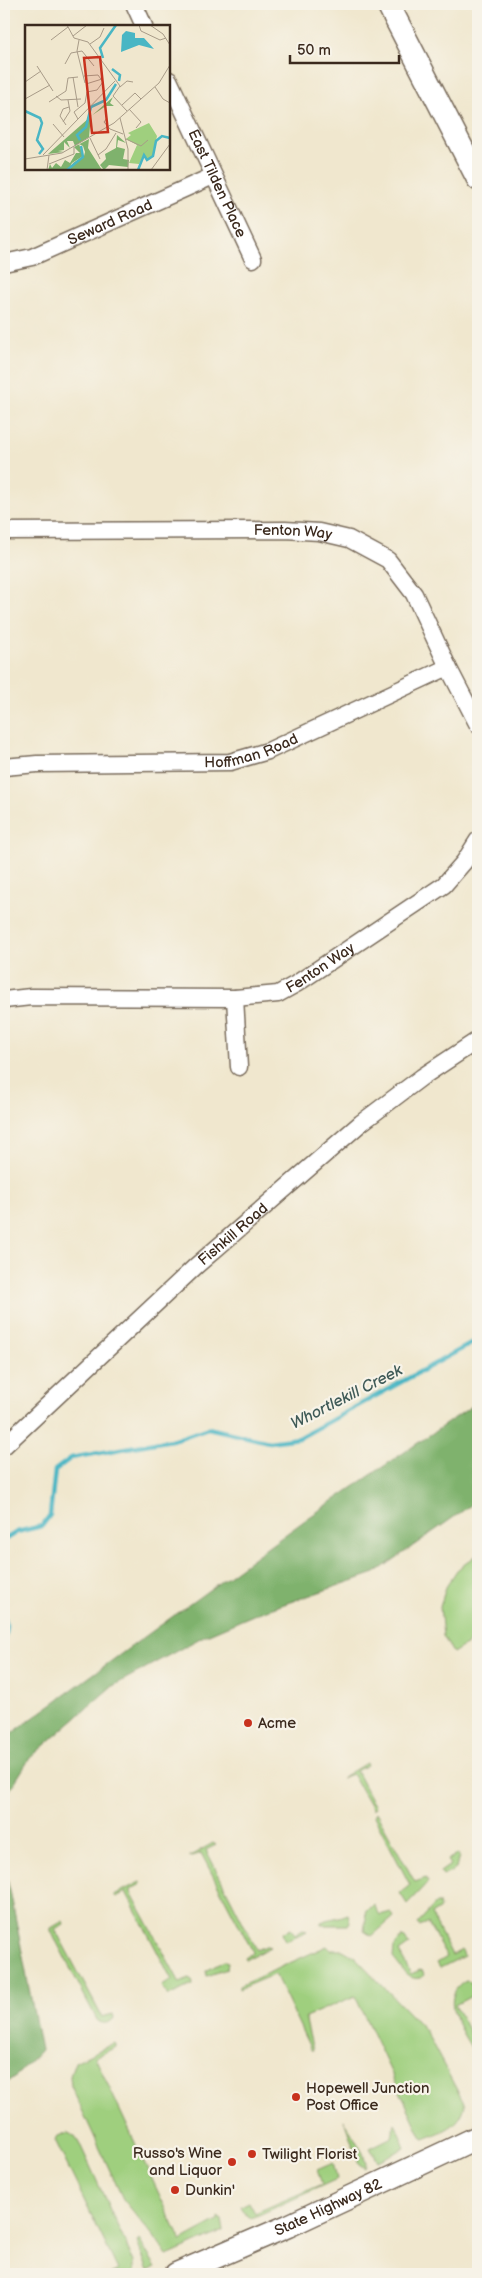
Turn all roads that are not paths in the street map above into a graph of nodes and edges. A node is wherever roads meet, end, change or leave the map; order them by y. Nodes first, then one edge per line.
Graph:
1 (134, 4) edge
2 (388, 4) edge
3 (144, 25) edge
4 (170, 82) edge
5 (213, 176) junction
6 (478, 179) edge
7 (254, 259) dead end
8 (4, 263) edge
9 (4, 531) edge
10 (448, 667) junction
11 (478, 725) edge
12 (4, 759) edge
13 (38, 764) junction
14 (4, 767) edge
15 (478, 840) edge
16 (4, 992) edge
17 (31, 997) junction
18 (234, 998) junction
19 (4, 1000) edge
20 (478, 1040) edge
21 (239, 1067) dead end
22 (4, 1446) edge
23 (478, 2137) edge
24 (176, 2274) edge

1 - 3 street
2 - 6 main road
4 - 5 street, East Tilden Place
5 - 7 street, East Tilden Place
5 - 8 street, Seward Road
9 - 10 street, Fenton Way
10 - 11 street, Fenton Way
10 - 13 street, Hoffman Road
12 - 13 street, Hoffman Road
13 - 14 street, Hoffman Road
15 - 18 street, Fenton Way
16 - 17 street, Fenton Way
17 - 18 street, Fenton Way
17 - 19 street, Fenton Way
18 - 21 street
20 - 22 street, Fishkill Road
23 - 24 main road, State Highway 82

